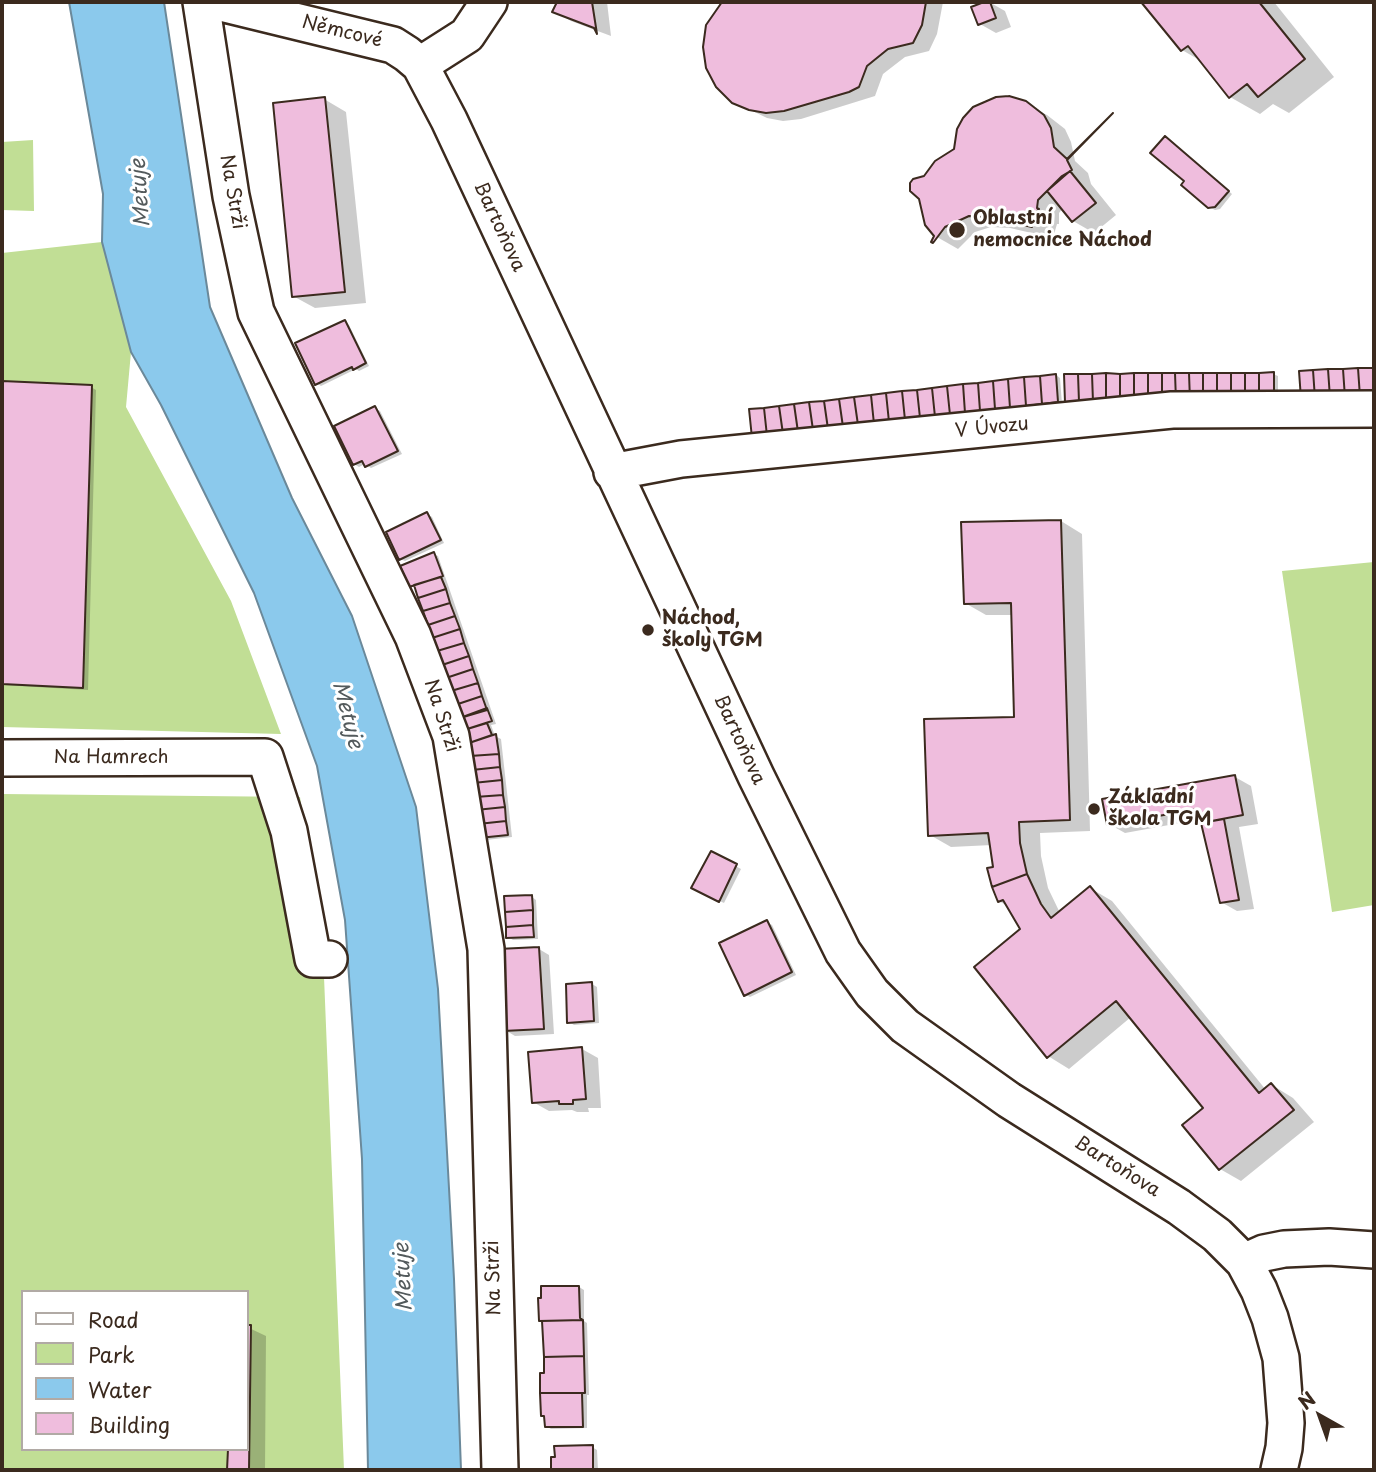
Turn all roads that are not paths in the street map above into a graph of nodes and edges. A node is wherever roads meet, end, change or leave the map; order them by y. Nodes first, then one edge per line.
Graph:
1 (201, 2) edge
2 (217, 2) edge
3 (489, 2) edge
4 (420, 65) junction
5 (1374, 409) edge
6 (612, 472) junction
7 (2, 758) edge
8 (329, 959) dead end
9 (1373, 1250) edge
10 (1244, 1262) junction
11 (500, 1470) edge
12 (1279, 1470) edge

1 - 11 street, Na Strži
2 - 4 street, Němcové
3 - 4 street
4 - 6 street, Bartoňova
5 - 6 street, V Úvozu
6 - 10 street, Bartoňova
7 - 8 street, Na Hamrech
9 - 10 street
10 - 12 street, Bartoňova

